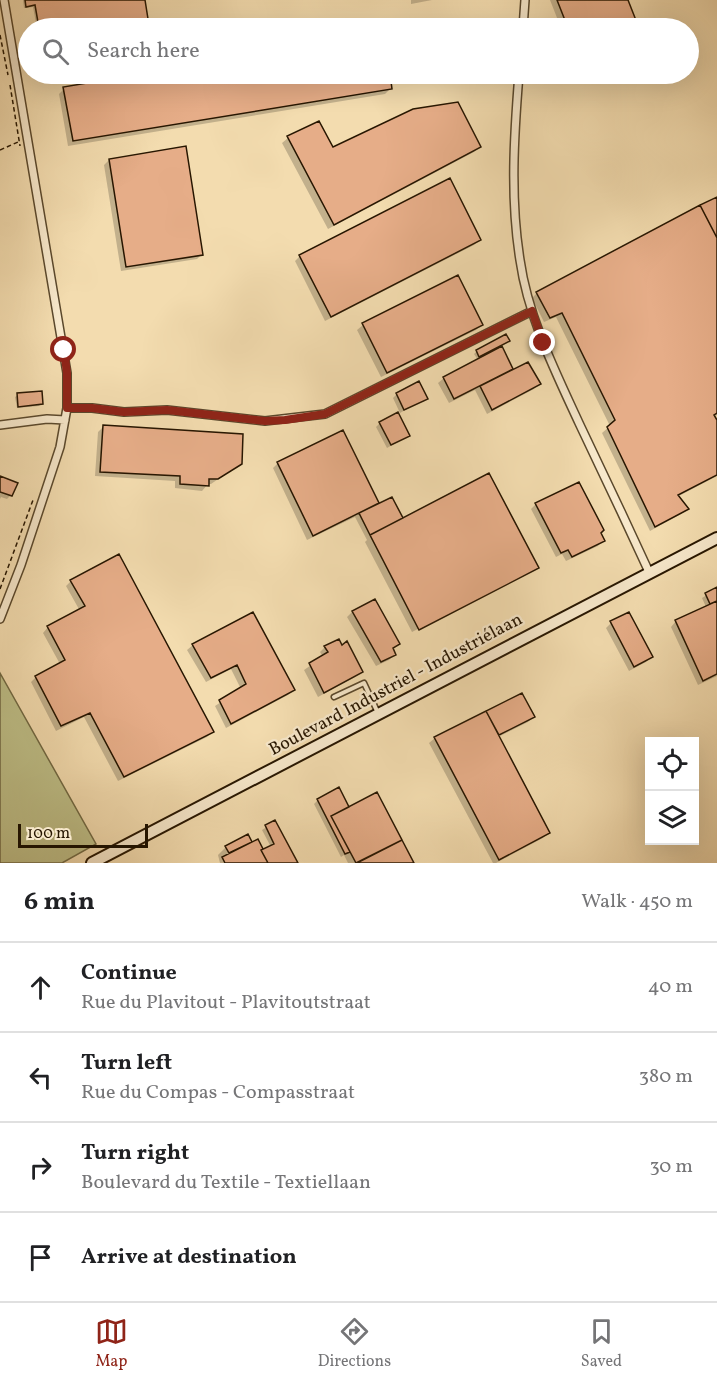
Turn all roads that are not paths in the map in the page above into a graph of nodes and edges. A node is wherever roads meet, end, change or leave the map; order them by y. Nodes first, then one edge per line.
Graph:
1 (4, 0) edge
2 (525, 0) edge
3 (3, 11) edge
4 (524, 18) edge
5 (518, 84) edge
6 (532, 311) junction
7 (67, 408) junction
8 (65, 420) junction
9 (0, 425) edge
10 (717, 538) edge
11 (649, 572) junction
12 (0, 620) edge
13 (334, 697) dead end
14 (378, 713) junction
15 (92, 863) edge

1 - 3 street
2 - 4 street
3 - 7 street
5 - 6 street
6 - 7 street
6 - 11 street
7 - 8 street
8 - 9 street
8 - 12 street
10 - 11 main road, Boulevard Industriel - Industriélaan
11 - 14 main road, Boulevard Industriel - Industriélaan
13 - 14 lane
14 - 15 main road, Boulevard Industriel - Industriélaan

